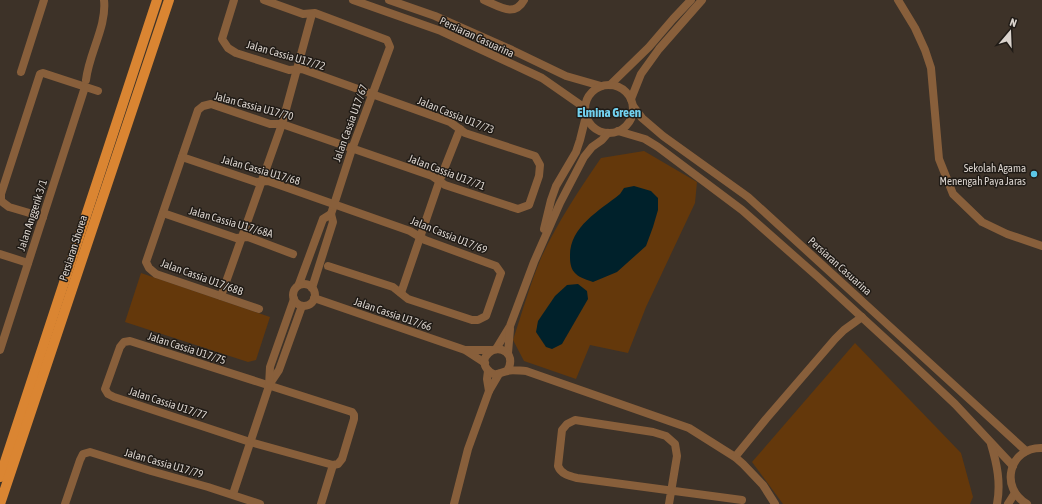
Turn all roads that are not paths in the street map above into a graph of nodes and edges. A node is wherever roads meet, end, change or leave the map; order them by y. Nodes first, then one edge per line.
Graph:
1 (44, 0) edge
2 (104, 0) edge
3 (157, 0) edge
4 (169, 0) edge
5 (234, 0) edge
6 (264, 0) edge
7 (353, 0) edge
8 (389, 0) edge
9 (484, 0) edge
10 (524, 0) edge
11 (691, 0) edge
12 (702, 0) edge
13 (898, 0) edge
14 (312, 14) junction
15 (297, 69) junction
16 (21, 72) dead end
17 (86, 84) junction
18 (605, 86) junction
19 (98, 91) dead end
20 (371, 94) junction
21 (632, 103) junction
22 (585, 112) junction
23 (282, 124) junction
24 (460, 129) junction
25 (618, 131) junction
26 (608, 133) junction
27 (352, 149) junction
28 (182, 157) junction
29 (4, 175) edge
30 (539, 176) joint
31 (261, 182) junction
32 (440, 182) junction
33 (334, 204) junction
34 (163, 213) junction
35 (331, 214) junction
36 (43, 217) junction
37 (420, 237) junction
38 (242, 238) junction
39 (541, 246) junction
40 (1042, 246) edge
41 (310, 252) junction
42 (0, 254) edge
43 (293, 254) dead end
44 (321, 256) junction
45 (28, 263) junction
46 (328, 266) dead end
47 (299, 284) junction
48 (312, 288) junction
49 (401, 294) junction
50 (221, 296) junction
51 (314, 298) junction
52 (294, 299) junction
53 (302, 306) junction
54 (259, 309) dead end
55 (862, 317) junction
56 (510, 326) junction
57 (0, 350) edge
58 (465, 350) junction
59 (494, 350) junction
60 (509, 356) junction
61 (113, 367) joint
62 (486, 367) junction
63 (526, 371) junction
64 (503, 373) junction
65 (269, 386) junction
66 (489, 391) junction
67 (989, 440) junction
68 (250, 442) junction
69 (1042, 448) edge
70 (1026, 451) junction
71 (735, 457) junction
72 (336, 464) junction
73 (1013, 466) junction
74 (0, 476) edge
75 (671, 491) junction
76 (233, 494) junction
77 (1015, 494) junction
78 (2, 496) edge
79 (742, 500) dead end
80 (68, 503) edge
81 (0, 504) edge
82 (260, 504) edge
83 (321, 504) edge
84 (454, 504) edge
85 (669, 504) edge
86 (775, 504) edge
87 (997, 504) edge
88 (1008, 504) edge
89 (1028, 504) edge

1 - 16 street
2 - 17 street, Jalan Anggerik 3/1
3 - 74 main road, Persiaran Shorea
4 - 78 main road, Persiaran Shorea
5 - 15 street, Jalan Cassia U17/72
6 - 14 street
7 - 22 street, Persiaran Casuarina
8 - 18 street, Persiaran Casuarina
9 - 10 street
11 - 18 street
12 - 21 street
13 - 40 street
14 - 15 street
14 - 20 street, Jalan Cassia U17/67
15 - 20 street, Jalan Cassia U17/72
15 - 23 street
17 - 19 street
17 - 29 street
17 - 36 street, Jalan Anggerik 3/1
18 - 21 street
18 - 22 street
20 - 24 street, Jalan Cassia U17/73
20 - 27 street, Jalan Cassia U17/67
21 - 25 street
21 - 70 street, Persiaran Casuarina
22 - 26 street
22 - 39 street
23 - 27 street, Jalan Cassia U17/70
23 - 28 street, Jalan Cassia U17/70
23 - 31 street
24 - 30 street, Jalan Cassia U17/73
24 - 32 street
25 - 26 street
25 - 55 street, Persiaran Casuarina
26 - 39 street
27 - 32 street, Jalan Cassia U17/71
27 - 33 street, Jalan Cassia U17/67
28 - 31 street, Jalan Cassia U17/68
28 - 34 street, Jalan Cassia U17/70
29 - 36 street
30 - 32 street, Jalan Cassia U17/71
31 - 33 street, Jalan Cassia U17/68
31 - 38 street
32 - 37 street
33 - 35 street, Jalan Cassia U17/67
33 - 37 street, Jalan Cassia U17/69
34 - 38 street, Jalan Cassia U17/68A
34 - 50 street, Jalan Cassia U17/68B
35 - 41 street, Jalan Cassia U17/67
35 - 44 street, Jalan Cassia U17/67
36 - 45 street, Jalan Anggerik 3/1
37 - 49 street
37 - 49 street, Jalan Cassia U17/69
38 - 43 street, Jalan Cassia U17/68A
38 - 50 street
39 - 56 street
41 - 44 street
41 - 47 street, Jalan Cassia U17/67
42 - 45 street
44 - 48 street, Jalan Cassia U17/67
45 - 57 street, Jalan Anggerik 3/1
46 - 49 street
47 - 48 street
47 - 52 street
48 - 51 street
50 - 54 street, Jalan Cassia U17/68B
51 - 53 street
51 - 58 street, Jalan Cassia U17/66
52 - 53 street
52 - 65 street
53 - 65 street
55 - 67 street, Persiaran Casuarina
55 - 71 street
56 - 59 street
56 - 60 street
58 - 59 street, Jalan Cassia U17/66
58 - 62 street, Jalan Cassia U17/66
59 - 60 street
59 - 62 street
60 - 63 street
60 - 64 street
61 - 65 street, Jalan Cassia U17/75
61 - 68 street, Jalan Cassia U17/77
62 - 64 street
62 - 66 street
63 - 64 street
63 - 71 street
64 - 66 street
65 - 68 street
65 - 72 street, Jalan Cassia U17/75
66 - 84 street
67 - 73 street, Persiaran Casuarina
67 - 87 street
68 - 72 street
68 - 76 street
69 - 70 street
70 - 73 street
71 - 86 street
72 - 83 street
73 - 77 street
75 - 75 street
75 - 79 street
75 - 85 street
76 - 80 street, Jalan Cassia U17/79
76 - 82 street, Jalan Cassia U17/79
77 - 88 street
77 - 89 street
78 - 81 main road, Persiaran Shorea

